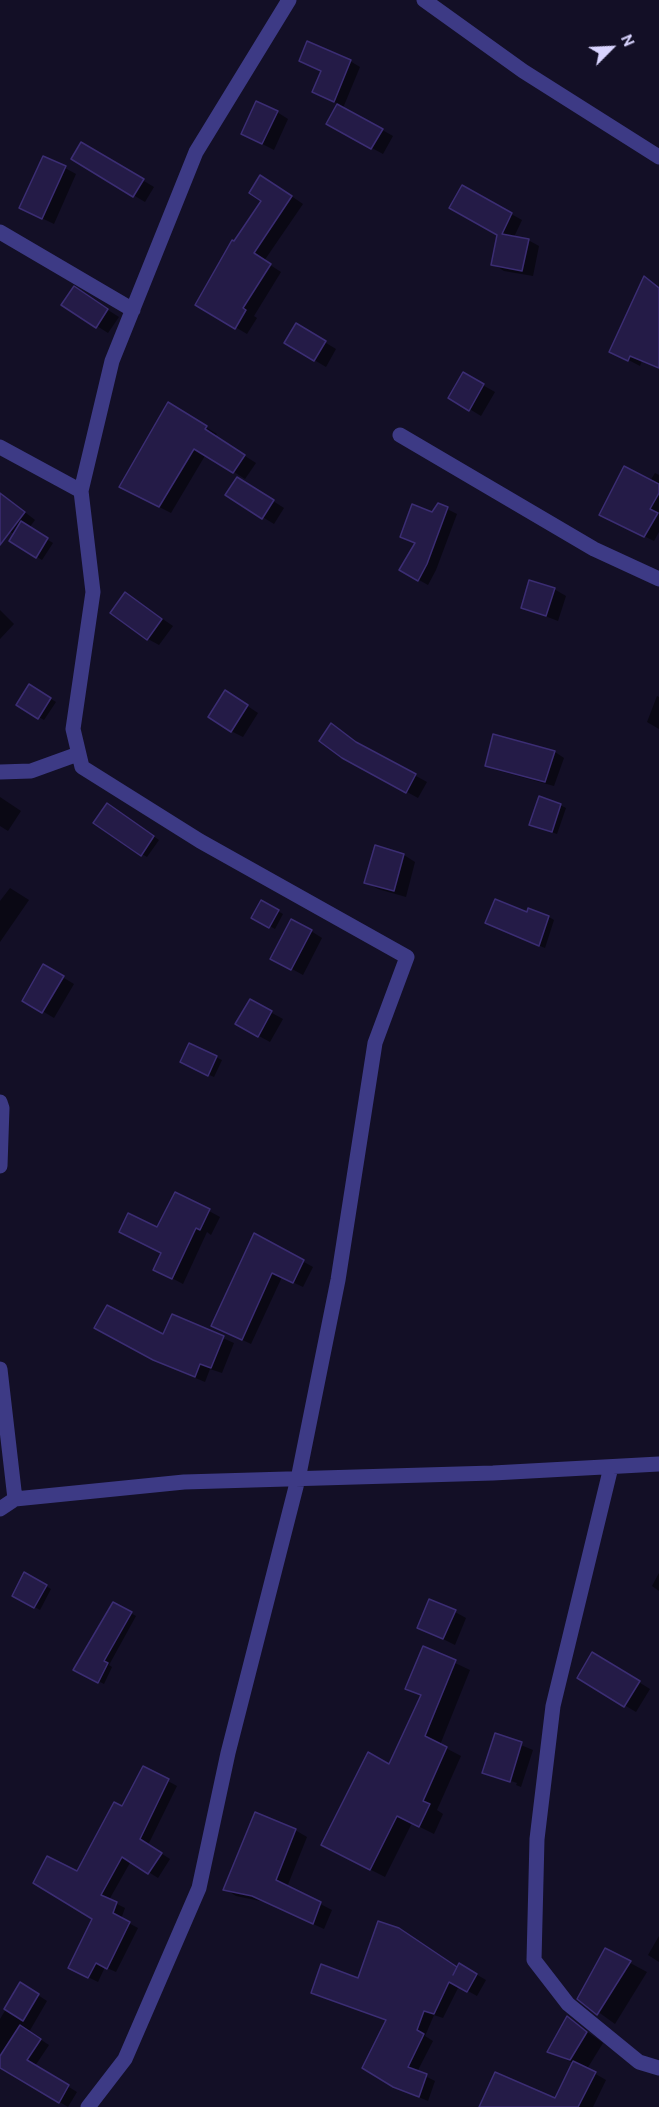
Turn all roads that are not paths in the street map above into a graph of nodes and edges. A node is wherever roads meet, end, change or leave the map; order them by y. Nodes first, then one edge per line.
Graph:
1 (289, 0) edge
2 (424, 0) edge
3 (659, 156) edge
4 (0, 232) edge
5 (133, 310) junction
6 (400, 435) dead end
7 (0, 447) edge
8 (81, 491) junction
9 (659, 579) edge
10 (78, 754) junction
11 (0, 772) edge
12 (0, 1101) edge
13 (0, 1166) edge
14 (0, 1370) edge
15 (659, 1464) edge
16 (611, 1467) junction
17 (298, 1479) junction
18 (15, 1499) junction
19 (0, 1509) edge
20 (659, 2068) edge
21 (88, 2107) edge

1 - 5 street
2 - 3 street
4 - 5 street
5 - 8 street
6 - 9 street
7 - 8 street
8 - 10 street
10 - 11 street
10 - 17 street
12 - 13 street
14 - 18 street
15 - 16 street
16 - 17 street
16 - 20 street
17 - 18 street
17 - 21 street
18 - 19 street

